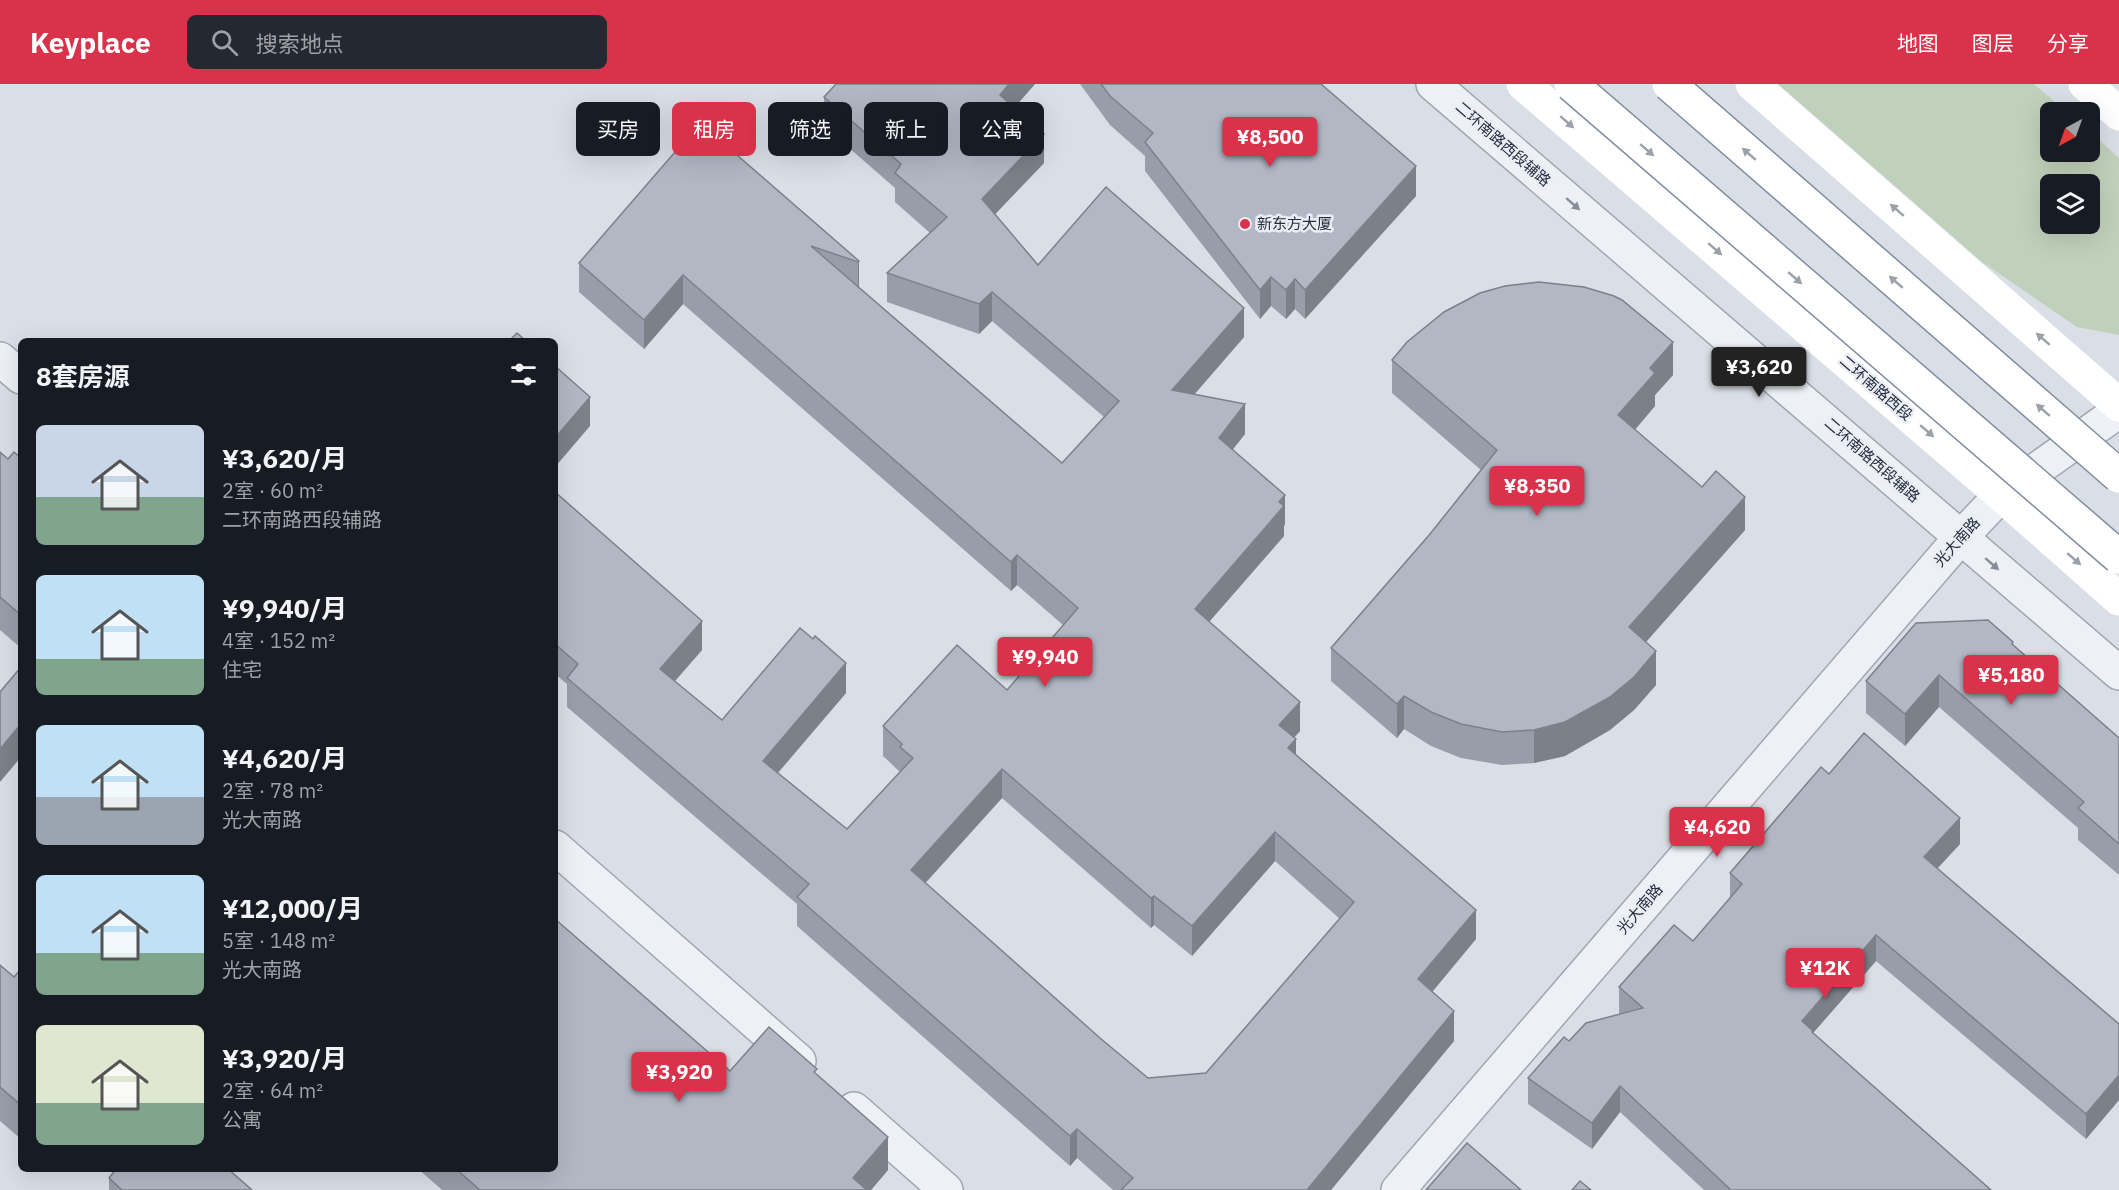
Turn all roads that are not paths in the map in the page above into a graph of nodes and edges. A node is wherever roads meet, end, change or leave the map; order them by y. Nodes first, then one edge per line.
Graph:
1 (1433, 84) edge
2 (1522, 84) edge
3 (1571, 84) edge
4 (1669, 84) edge
5 (1752, 84) edge
6 (2085, 84) edge
7 (2119, 114) edge
8 (0, 359) edge
9 (18, 374) edge
10 (2119, 405) edge
11 (2119, 411) edge
12 (2119, 476) edge
13 (2001, 495) junction
14 (1961, 537) junction
15 (2119, 556) edge
16 (2119, 599) edge
17 (2119, 673) edge
18 (558, 849) edge
19 (946, 1190) edge
20 (1398, 1190) edge

1 -> 14 street, 二环南路西段辅路
2 -> 13 main road, 二环南路西段
3 -> 15 main road, 二环南路西段, bridge
12 -> 4 main road, bridge
10 -> 5 main road
6 - 7 main road
8 - 9 street
11 - 13 street, 光大南路
13 - 14 street, 光大南路
13 -> 16 main road, 二环南路西段
14 -> 17 street, 二环南路西段辅路
14 - 20 street, 光大南路
18 - 19 street

